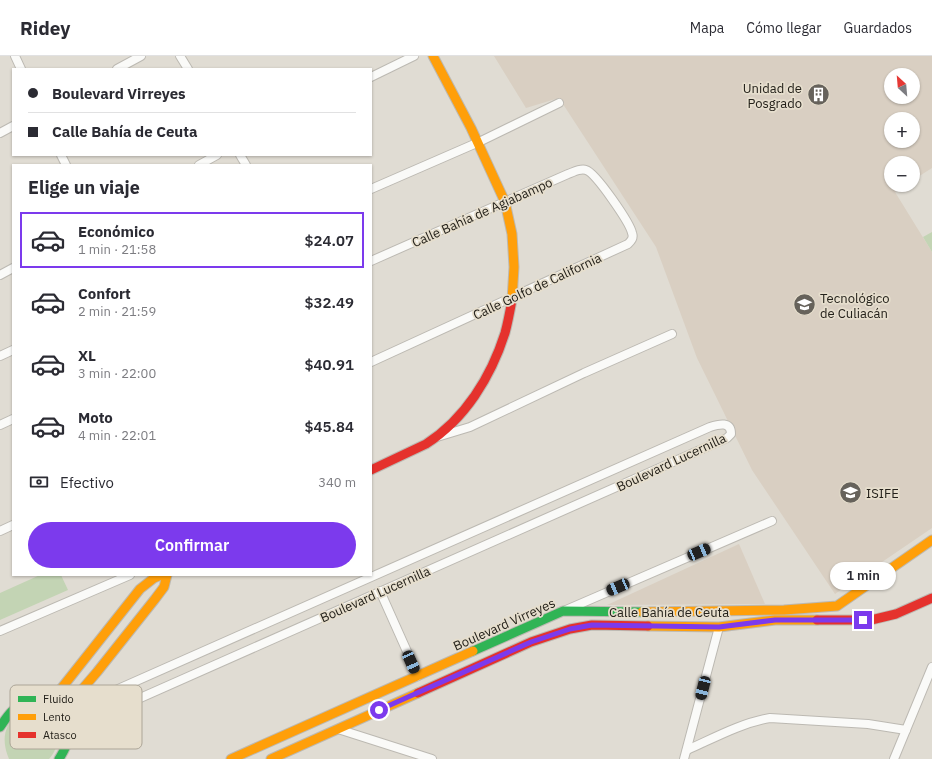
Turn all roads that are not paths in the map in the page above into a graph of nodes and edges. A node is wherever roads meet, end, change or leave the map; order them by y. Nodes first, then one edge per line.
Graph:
1 (15, 56) edge
2 (141, 56) edge
3 (180, 56) edge
4 (414, 56) edge
5 (433, 56) edge
6 (21, 68) edge
7 (119, 68) edge
8 (187, 68) edge
9 (372, 77) edge
10 (559, 103) dead end
11 (12, 127) edge
12 (0, 133) edge
13 (480, 142) junction
14 (215, 156) edge
15 (201, 164) edge
16 (593, 174) joint
17 (372, 190) edge
18 (505, 202) junction
19 (372, 261) edge
20 (12, 269) edge
21 (0, 275) edge
22 (514, 297) junction
23 (672, 334) dead end
24 (12, 350) edge
25 (0, 356) edge
26 (372, 362) edge
27 (12, 419) edge
28 (0, 425) edge
29 (433, 439) junction
30 (372, 470) edge
31 (772, 521) dead end
32 (12, 525) edge
33 (0, 531) edge
34 (932, 540) edge
35 (128, 576) edge
36 (159, 576) edge
37 (167, 576) edge
38 (380, 591) junction
39 (932, 598) edge
40 (563, 611) junction
41 (616, 612) junction
42 (615, 625) junction
43 (719, 627) junction
44 (0, 631) edge
45 (932, 667) edge
46 (418, 676) junction
47 (65, 685) edge
48 (86, 685) edge
49 (127, 685) edge
50 (142, 697) edge
51 (10, 710) edge
52 (0, 727) edge
53 (338, 729) junction
54 (906, 730) junction
55 (66, 749) edge
56 (687, 750) junction
57 (59, 759) edge
58 (231, 759) edge
59 (271, 759) edge
60 (432, 759) edge
61 (684, 759) edge
62 (894, 759) edge

1 - 6 street
2 - 7 street
3 - 8 street
4 - 9 street
5 - 13 street
10 - 13 street
11 - 12 street
13 - 17 street
13 - 18 street
14 - 15 street
16 - 18 street, Calle Bahía de Agiabampo
16 - 22 street, Calle Golfo de California
18 - 19 street, Calle Bahía de Agiabampo
18 - 22 street
20 - 21 street
22 - 26 street, Calle Golfo de California
22 - 29 street
23 - 29 street
24 - 25 street
27 - 28 street
29 - 30 street
31 - 40 street
32 - 33 street
34 - 41 street, Boulevard Virreyes
35 - 44 street
36 - 47 street
37 - 48 street
38 - 46 street
38 - 49 street, Boulevard Lucernilla
38 - 50 street, Boulevard Lucernilla
39 - 43 street, Calle Bahía de Ceuta
40 - 41 street, Boulevard Virreyes
40 - 46 street, Boulevard Virreyes
41 - 42 street
42 - 43 street, Calle Bahía de Ceuta
42 - 53 street, Calle Bahía de Ceuta
43 - 56 street
45 - 54 street
46 - 58 street, Boulevard Virreyes
51 - 52 street
53 - 59 street
53 - 60 street
54 - 56 street
54 - 62 street
55 - 57 street
56 - 61 street

